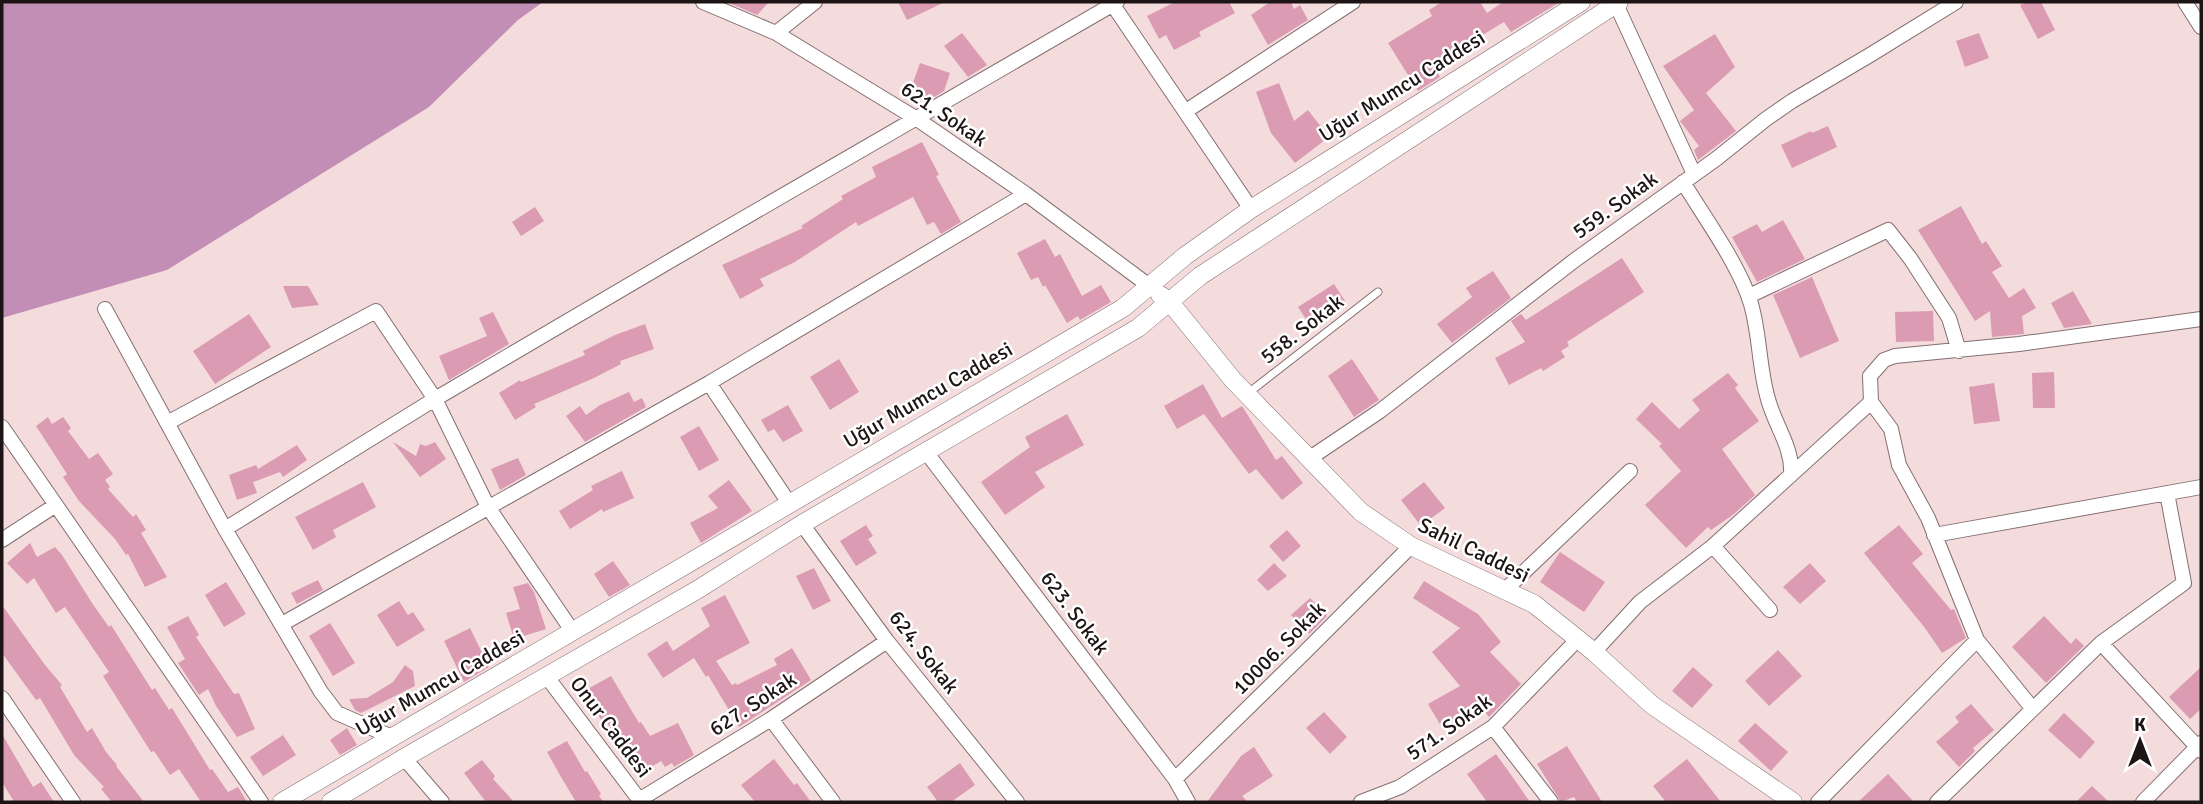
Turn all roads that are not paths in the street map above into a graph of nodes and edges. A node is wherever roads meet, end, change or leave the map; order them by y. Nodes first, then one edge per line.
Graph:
1 (703, 2) edge
2 (815, 2) edge
3 (1353, 2) edge
4 (1581, 2) edge
5 (1956, 2) edge
6 (2185, 2) edge
7 (1115, 3) edge
8 (1617, 3) edge
9 (2201, 27) edge
10 (776, 33) junction
11 (1186, 111) junction
12 (917, 119) junction
13 (1688, 178) junction
14 (1027, 194) junction
15 (1251, 209) junction
16 (1148, 285) junction
17 (1378, 292) dead end
18 (1749, 296) junction
19 (1169, 301) junction
20 (104, 309) dead end
21 (2201, 319) edge
22 (1959, 351) junction
23 (709, 383) junction
24 (1247, 394) junction
25 (436, 399) junction
26 (1871, 402) junction
27 (167, 423) junction
28 (2, 427) edge
29 (926, 452) junction
30 (1310, 457) junction
31 (1630, 471) dead end
32 (1791, 475) junction
33 (2201, 487) edge
34 (2167, 493) junction
35 (789, 503) junction
36 (56, 505) junction
37 (488, 507) junction
38 (802, 524) junction
39 (225, 529) junction
40 (1934, 535) junction
41 (2, 540) edge
42 (1410, 546) junction
43 (1713, 546) junction
44 (1505, 590) junction
45 (1770, 610) dead end
46 (282, 624) junction
47 (573, 632) junction
48 (1578, 639) junction
49 (1977, 640) junction
50 (887, 641) junction
51 (2101, 643) junction
52 (1594, 652) junction
53 (547, 677) junction
54 (2, 698) edge
55 (2032, 708) junction
56 (771, 719) junction
57 (1493, 727) junction
58 (392, 737) junction
59 (2200, 747) edge
60 (404, 758) junction
61 (1175, 779) junction
62 (640, 801) edge
63 (73, 802) edge
64 (261, 802) edge
65 (282, 802) edge
66 (331, 802) edge
67 (442, 802) edge
68 (833, 802) edge
69 (1017, 802) edge
70 (1188, 802) edge
71 (1361, 802) edge
72 (1551, 802) edge
73 (1793, 802) edge
74 (1818, 802) edge
75 (1937, 802) edge
76 (2143, 802) edge

1 - 10 street, 621. Sokak
2 - 10 street
3 - 11 street
4 - 15 street, Uğur Mumcu Caddesi
5 - 13 street, 559. Sokak
6 - 9 street
7 - 11 street
7 - 12 street
8 - 13 street
8 - 19 street
10 - 12 street, 621. Sokak
11 - 15 street
12 - 14 street, 621. Sokak
12 - 25 street
13 - 18 street
13 - 30 street, 559. Sokak
14 - 16 street, 621. Sokak
14 - 23 street
15 - 16 street, Uğur Mumcu Caddesi
16 - 19 street, Sahil Caddesi
16 - 35 street, Uğur Mumcu Caddesi
17 - 24 lane, 558. Sokak
18 - 22 street
18 - 32 street
19 - 24 street, Sahil Caddesi
19 - 29 street
20 - 27 street
21 - 22 street
22 - 26 street
23 - 35 street
23 - 37 street
24 - 30 street, Sahil Caddesi
25 - 27 street
25 - 37 street
25 - 39 street
26 - 32 street
26 - 40 street
27 - 39 street
28 - 36 street
29 - 38 street
29 - 61 street, 623. Sokak
30 - 42 street, Sahil Caddesi
31 - 44 street
32 - 43 street
33 - 34 street
34 - 40 street
34 - 51 street
35 - 47 street, Uğur Mumcu Caddesi
36 - 41 street
36 - 64 street
37 - 46 street
37 - 47 street
38 - 50 street, 624. Sokak
38 - 53 street
39 - 46 street
40 - 49 street
42 - 44 street, Sahil Caddesi
42 - 61 street, 10006. Sokak
43 - 45 street
43 - 52 street
44 - 48 street, Sahil Caddesi
46 - 58 street
47 - 58 street, Uğur Mumcu Caddesi
48 - 52 street, Sahil Caddesi
48 - 57 street, 571. Sokak
49 - 55 street
49 - 74 street
50 - 56 street, 627. Sokak
50 - 69 street, 624. Sokak
51 - 55 street
51 - 59 street
52 - 73 street, Sahil Caddesi
53 - 60 street
53 - 62 street, Onur Caddesi
54 - 63 street
55 - 75 street
56 - 62 street, 627. Sokak
56 - 68 street
57 - 71 street, 571. Sokak
57 - 72 street
58 - 65 street, Uğur Mumcu Caddesi
59 - 76 street
60 - 66 street
60 - 67 street
61 - 70 street, 623. Sokak

